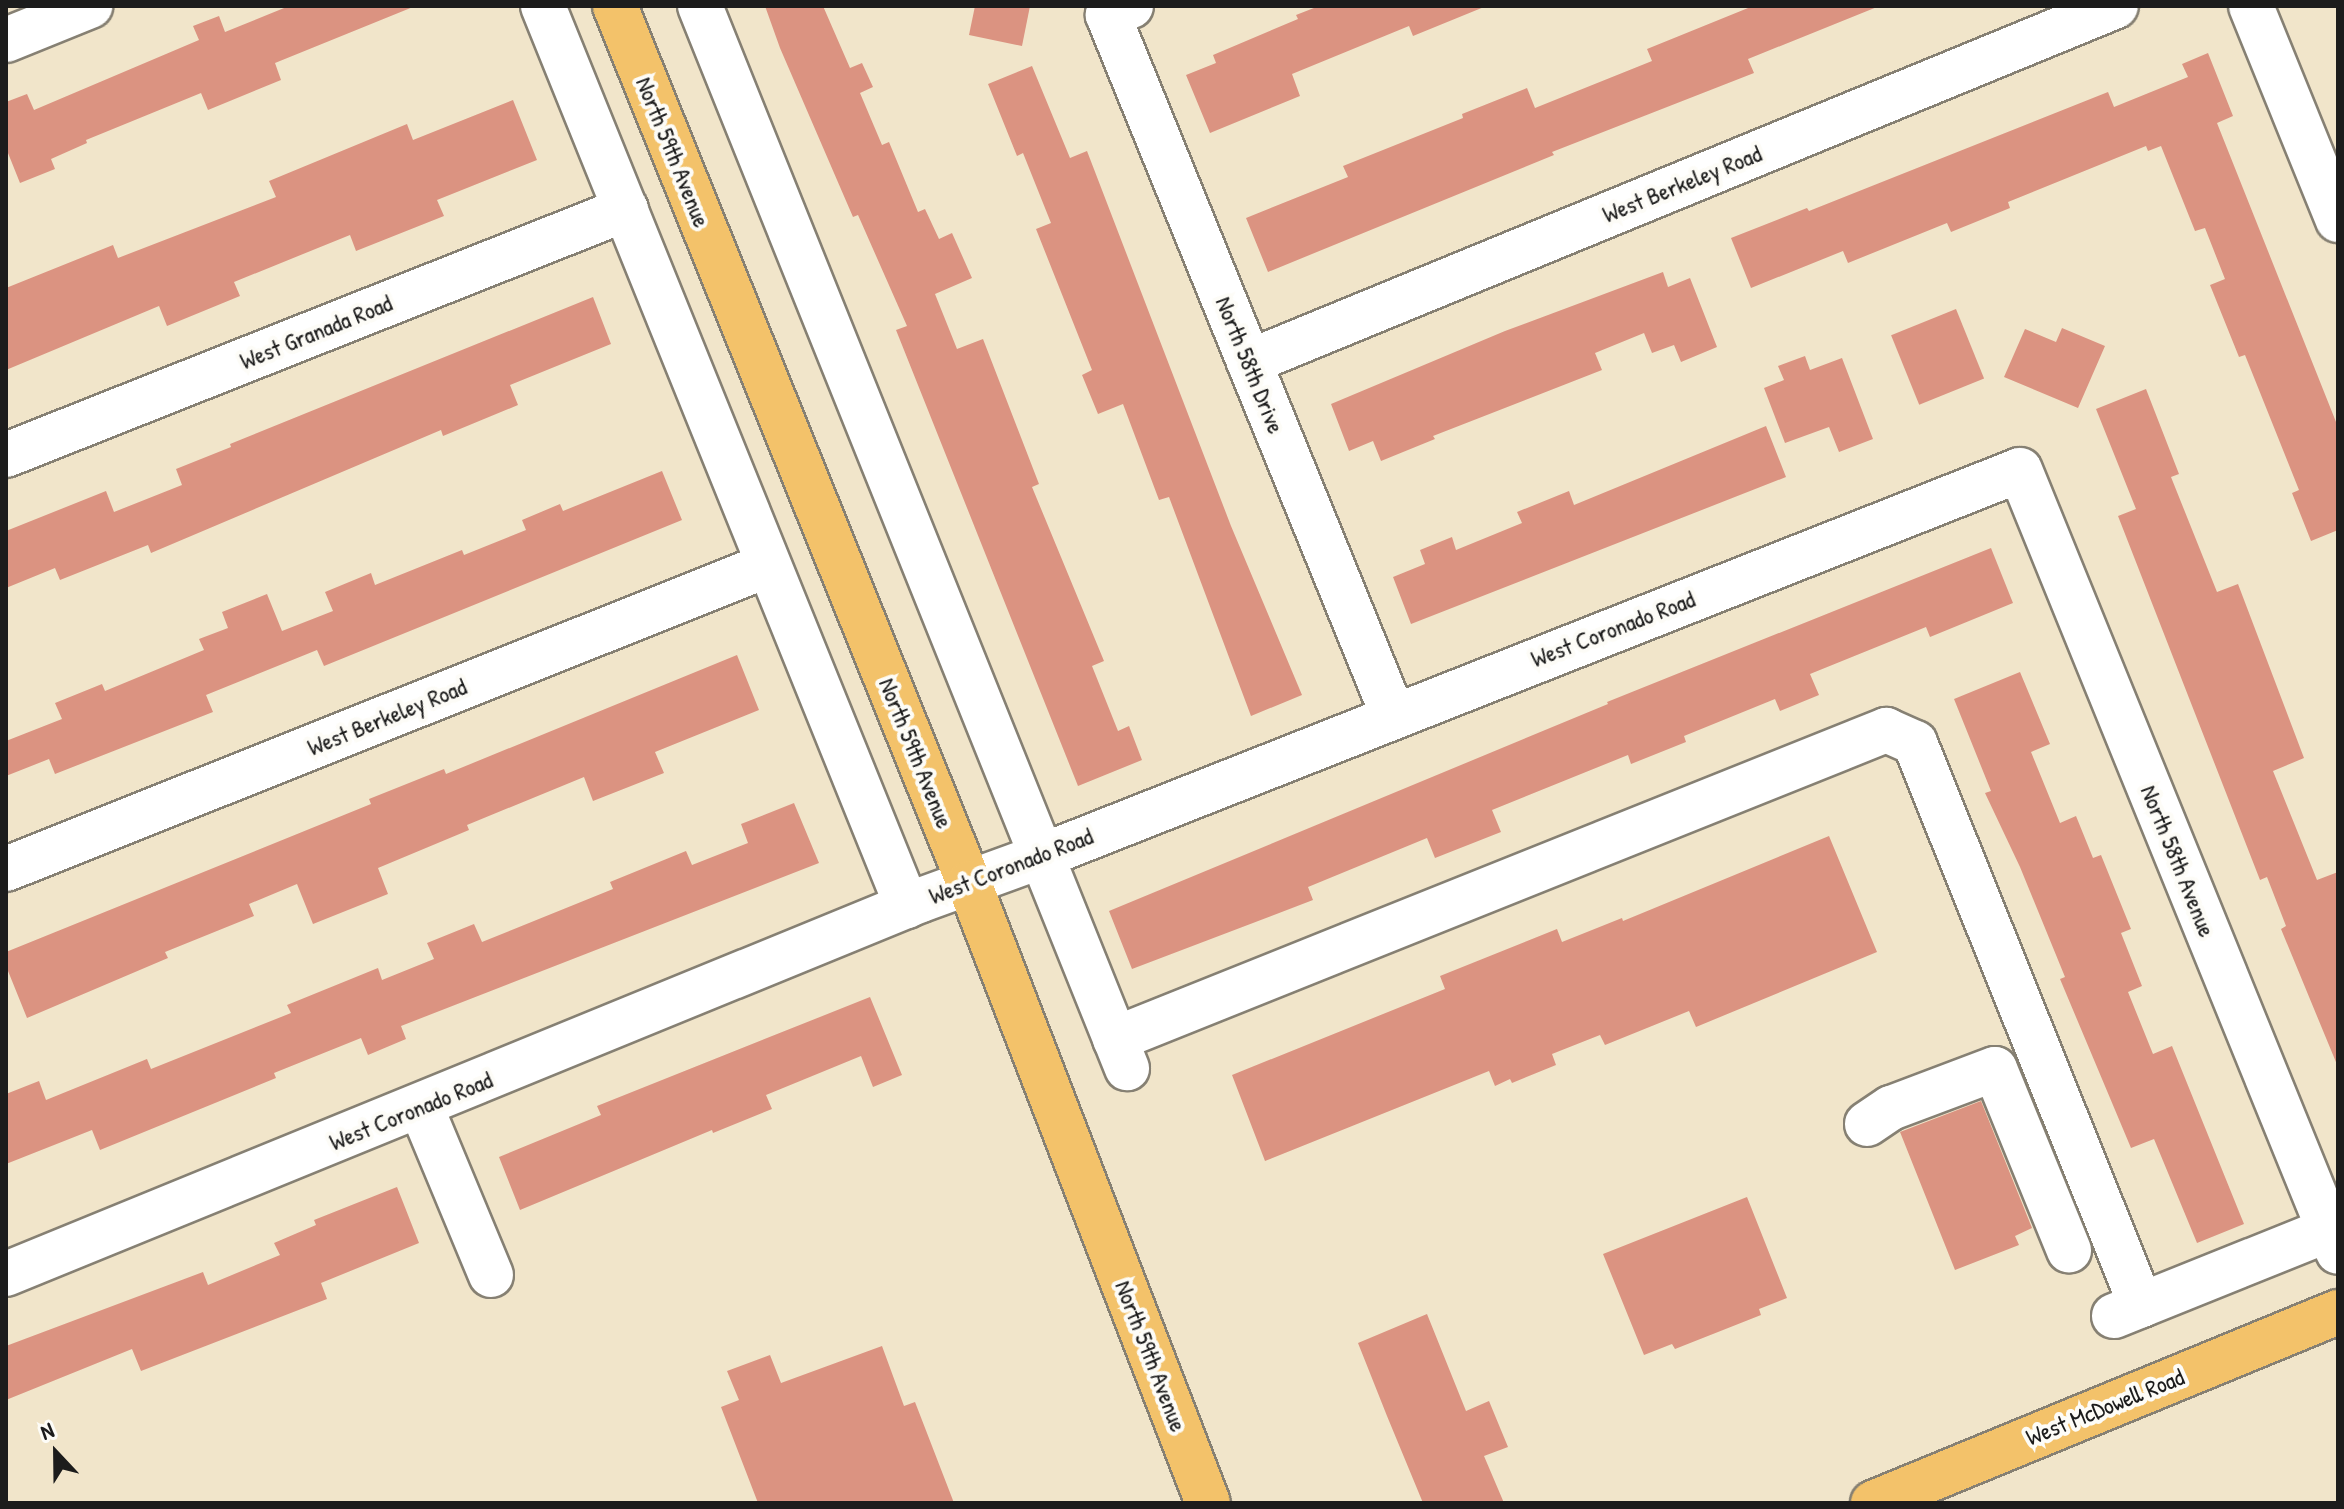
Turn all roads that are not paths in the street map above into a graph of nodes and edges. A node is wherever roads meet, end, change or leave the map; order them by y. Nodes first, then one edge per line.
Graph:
1 (90, 6) edge
2 (543, 6) edge
3 (615, 6) edge
4 (700, 6) edge
5 (2116, 6) edge
6 (2251, 6) edge
7 (1120, 11) edge
8 (6, 40) edge
9 (626, 209) junction
10 (2338, 220) edge
11 (1249, 362) junction
12 (6, 455) edge
13 (2020, 470) joint
14 (768, 565) junction
15 (1393, 715) junction
16 (1042, 856) junction
17 (6, 869) edge
18 (969, 883) junction
19 (907, 906) junction
20 (421, 1107) junction
21 (1867, 1124) dead end
22 (2335, 1236) edge
23 (2069, 1250) dead end
24 (6, 1274) edge
25 (491, 1275) dead end
26 (2338, 1312) edge
27 (1924, 1493) edge
28 (1208, 1503) edge
29 (1873, 1503) edge

1 - 8 street
2 - 9 street
3 - 18 main road, North 59th Avenue
4 - 16 street
5 - 11 street, West Berkeley Road
6 - 10 street
7 - 11 street, North 58th Drive
9 - 12 street, West Granada Road
9 - 14 street
11 - 15 street, North 58th Drive
13 - 15 street, West Coronado Road
13 - 22 street, North 58th Avenue
14 - 17 street, West Berkeley Road
14 - 19 street
15 - 16 street, West Coronado Road
16 - 18 street, West Coronado Road
16 - 22 street
18 - 19 street, West Coronado Road
18 - 28 main road, North 59th Avenue
19 - 20 street, West Coronado Road
20 - 24 street, West Coronado Road
20 - 25 street
21 - 23 street
26 - 27 main road, West McDowell Road
27 - 29 main road, West McDowell Road

